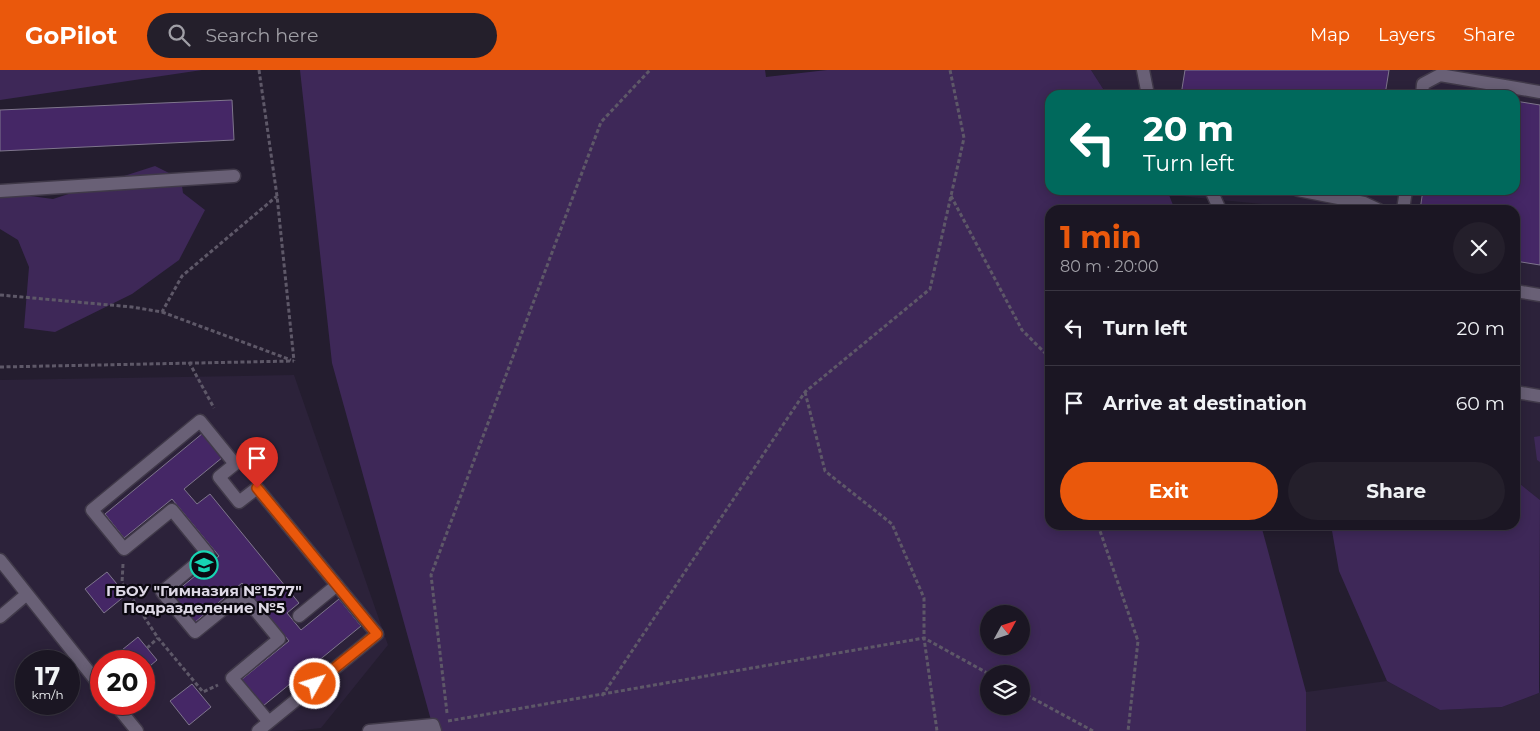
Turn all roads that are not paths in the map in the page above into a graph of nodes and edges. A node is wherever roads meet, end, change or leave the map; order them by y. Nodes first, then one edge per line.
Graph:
1 (1143, 70) edge
2 (1147, 90) edge
3 (1422, 90) edge
4 (1540, 92) edge
5 (234, 176) dead end
6 (0, 190) edge
7 (1323, 195) edge
8 (1368, 205) edge
9 (1520, 292) edge
10 (1540, 295) edge
11 (1520, 393) edge
12 (1540, 396) edge
13 (0, 560) edge
14 (337, 584) junction
15 (28, 594) junction
16 (299, 616) dead end
17 (0, 617) edge
18 (90, 673) edge
19 (124, 715) edge
20 (269, 722) junction
21 (137, 731) edge
22 (258, 731) edge
23 (369, 731) edge
24 (435, 731) edge

1 - 2 lane
3 - 4 lane
5 - 6 lane
7 - 8 lane
9 - 10 lane
11 - 12 lane
13 - 15 lane
14 - 16 lane
14 - 20 lane
14 - 20 lane
15 - 17 lane
15 - 18 lane
19 - 21 lane
20 - 22 lane
23 - 24 lane

